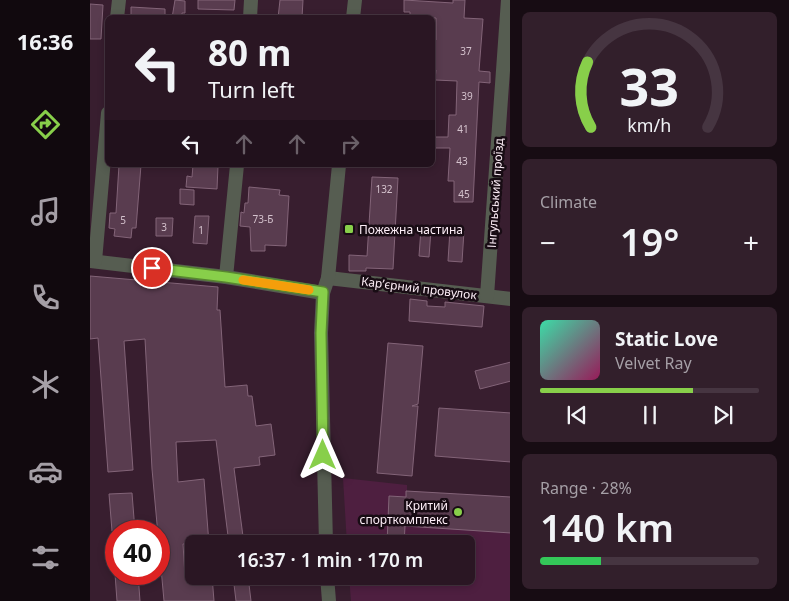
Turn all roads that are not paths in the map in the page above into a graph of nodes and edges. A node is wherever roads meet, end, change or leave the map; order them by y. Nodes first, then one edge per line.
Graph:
1 (119, 0) edge
2 (251, 0) edge
3 (355, 0) edge
4 (508, 0) edge
5 (117, 15) edge
6 (250, 15) edge
7 (353, 15) edge
8 (105, 143) edge
9 (236, 167) edge
10 (339, 167) edge
11 (93, 261) edge
12 (226, 277) junction
13 (328, 278) junction
14 (323, 292) junction
15 (487, 296) junction
16 (510, 299) edge
17 (326, 535) edge
18 (328, 585) edge
19 (329, 601) edge

1 - 5 street
2 - 6 street
3 - 7 street
4 - 15 street, Інгульський проїзд
8 - 11 street
9 - 12 street
10 - 13 street
11 - 12 street
12 - 14 street
13 - 14 street
13 - 15 street, Карʼєрний провулок
14 - 17 street
15 - 16 street, Карʼєрний провулок
18 - 19 street

